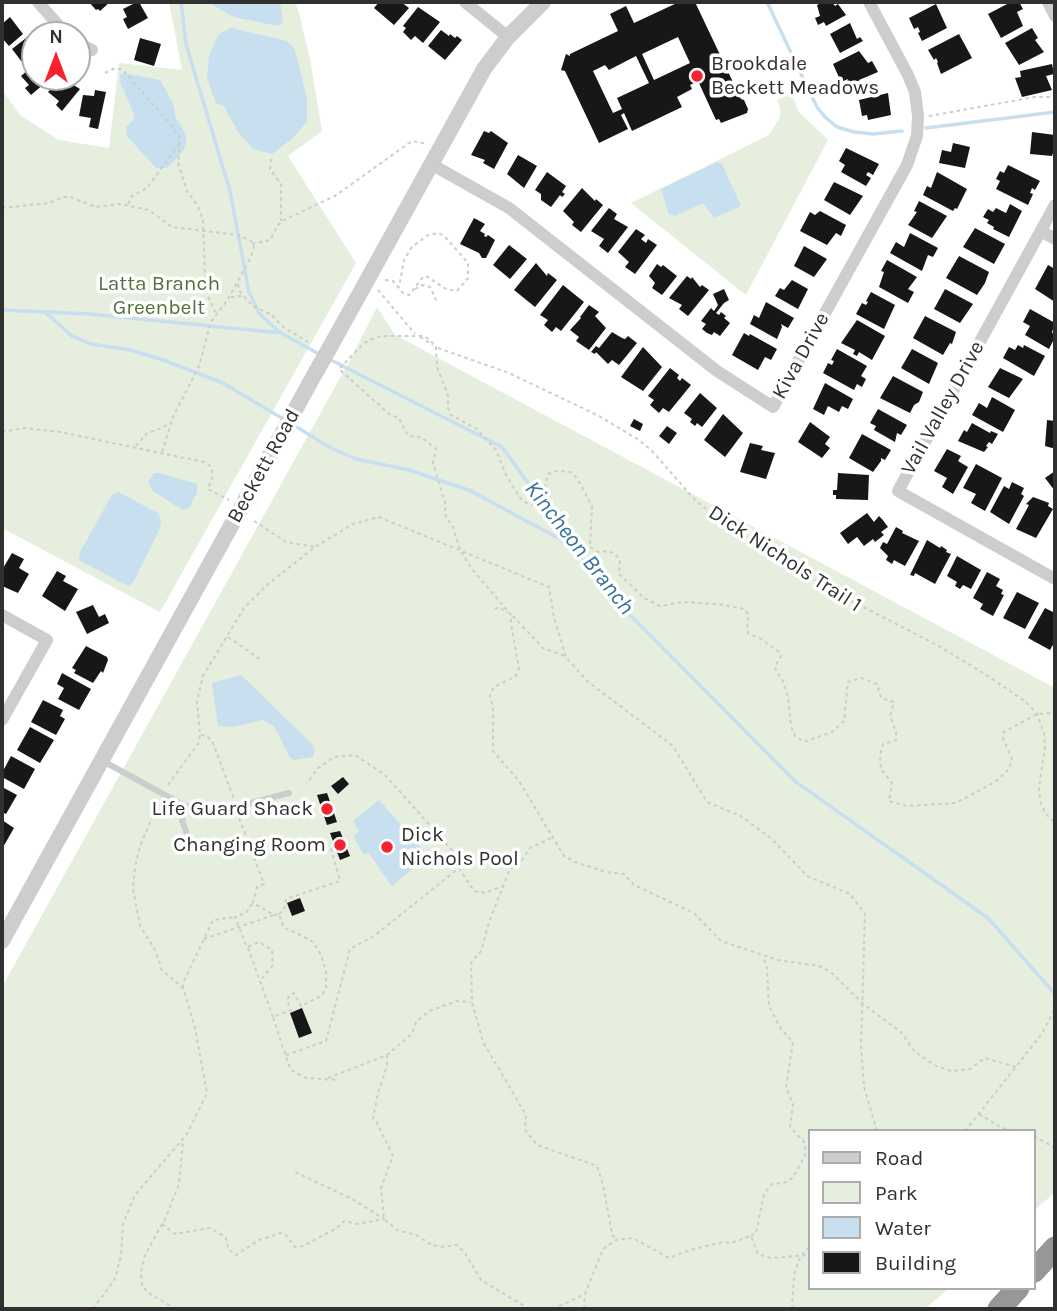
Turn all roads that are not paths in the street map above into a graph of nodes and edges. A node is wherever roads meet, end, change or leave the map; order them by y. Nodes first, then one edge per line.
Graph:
1 (38, 2) edge
2 (465, 2) edge
3 (542, 2) edge
4 (869, 2) edge
5 (1048, 2) edge
6 (1055, 16) edge
7 (54, 21) edge
8 (508, 37) junction
9 (431, 164) junction
10 (1055, 205) edge
11 (1041, 231) junction
12 (1055, 239) edge
13 (1055, 579) edge
14 (2, 615) edge
15 (2, 720) edge
16 (101, 760) junction
17 (289, 793) dead end
18 (185, 806) junction
19 (188, 836) dead end
20 (2, 941) edge
21 (1055, 1248) edge
22 (1036, 1269) edge
23 (1016, 1290) edge
24 (999, 1309) edge

1 - 7 street
2 - 8 street
3 - 8 street, Beckett Road
4 - 9 street, Kiva Drive
5 - 6 street
8 - 9 street, Beckett Road
9 - 16 street, Beckett Road, bridge
10 - 11 street, Vail Valley Drive
11 - 12 street
11 - 13 street, Vail Valley Drive
14 - 15 street
16 - 18 lane
16 - 20 street, Beckett Road
17 - 18 lane
18 - 19 lane
21 - 22 highway
23 - 24 highway

